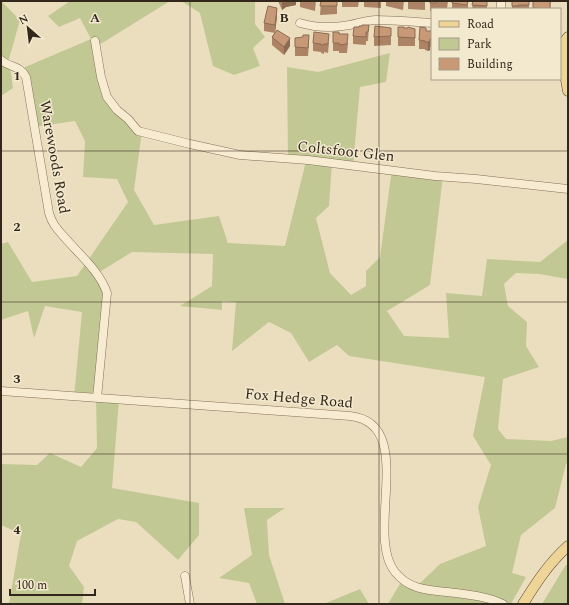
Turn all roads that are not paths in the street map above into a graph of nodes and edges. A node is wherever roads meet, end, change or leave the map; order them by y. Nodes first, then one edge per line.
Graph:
1 (431, 22) edge
2 (300, 23) dead end
3 (95, 41) dead end
4 (564, 41) edge
5 (1, 60) edge
6 (568, 92) edge
7 (568, 189) edge
8 (1, 391) edge
9 (97, 398) junction
10 (568, 546) edge
11 (185, 576) dead end
12 (190, 604) edge
13 (503, 604) edge
14 (523, 604) edge

1 - 2 street
3 - 7 street, Coltsfoot Glen
4 - 6 main road
5 - 9 street, Warewoods Road
8 - 9 street, Fox Hedge Road
9 - 13 street, Fox Hedge Road
10 - 14 main road
11 - 12 street

